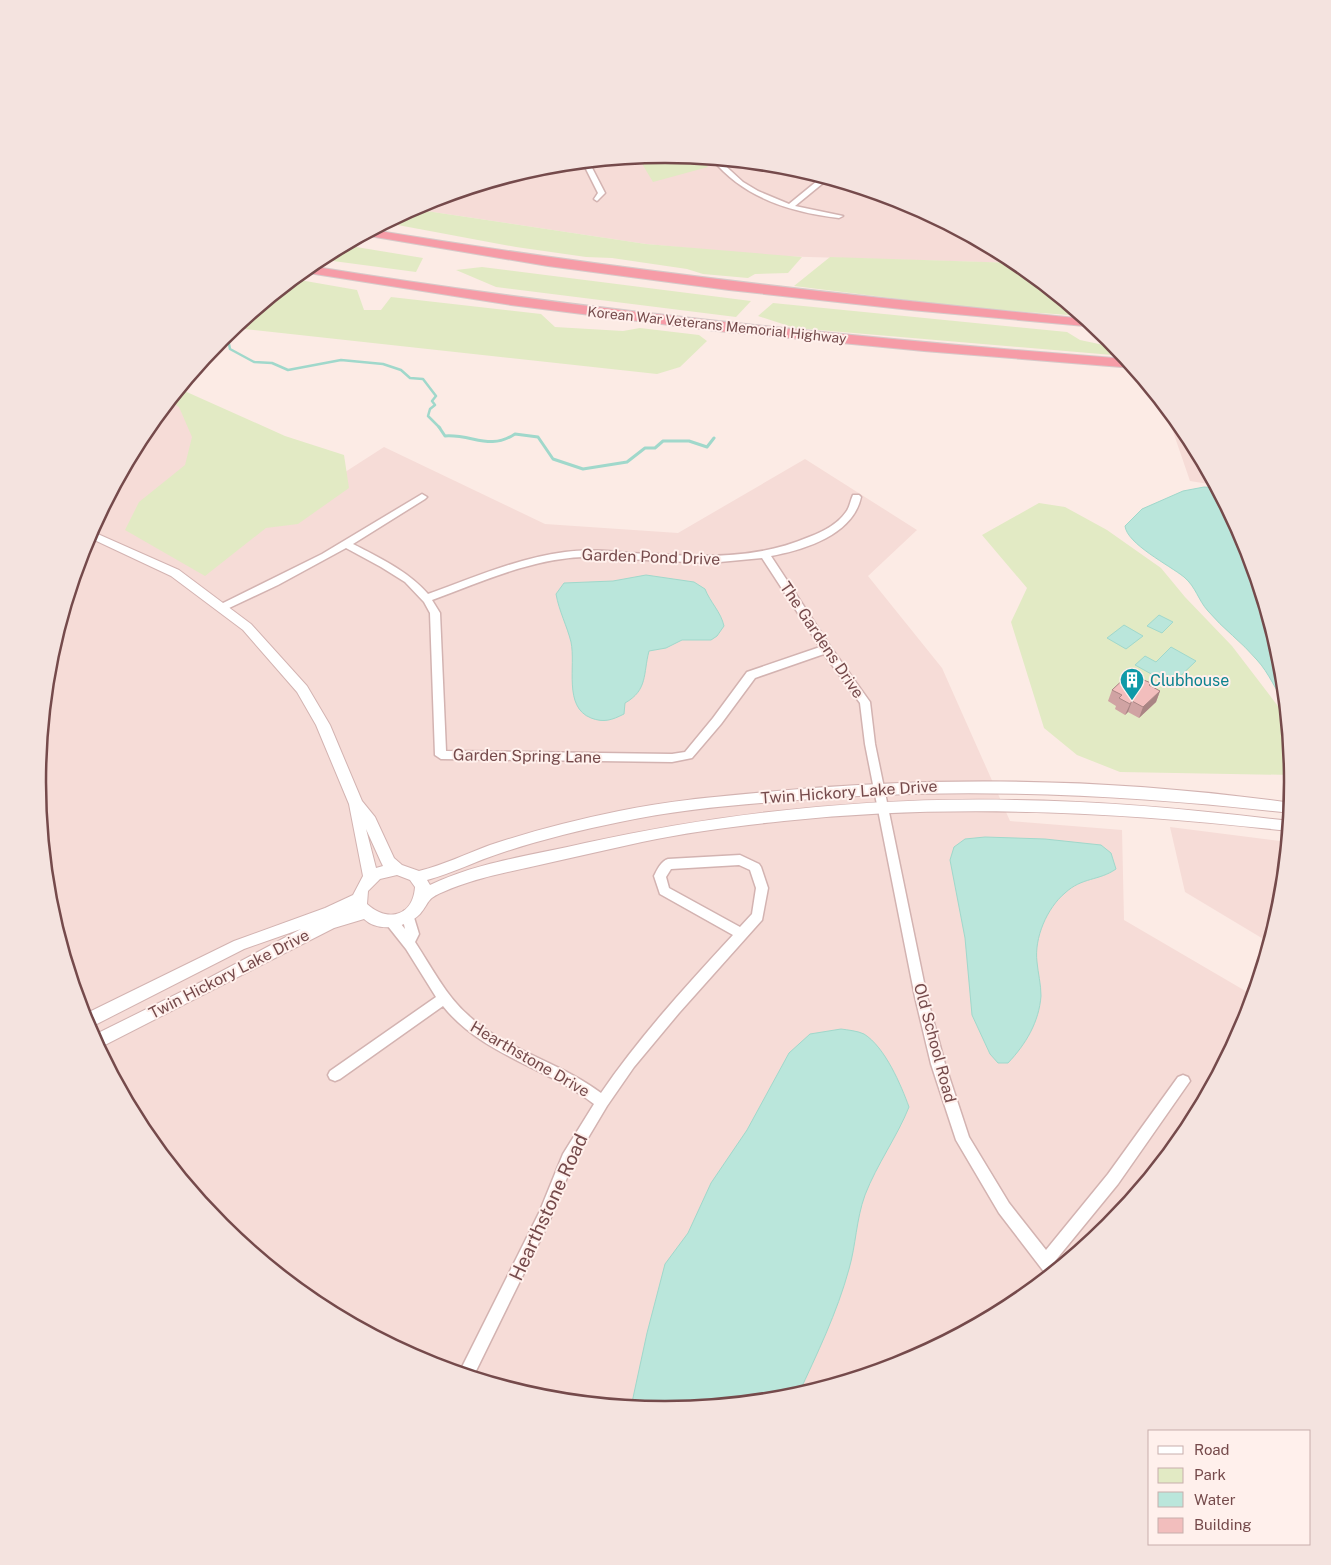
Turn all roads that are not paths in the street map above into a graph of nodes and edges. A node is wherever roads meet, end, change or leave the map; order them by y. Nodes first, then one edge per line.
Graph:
1 (721, 166) edge
2 (590, 169) edge
3 (819, 183) edge
4 (597, 199) dead end
5 (791, 206) junction
6 (839, 216) dead end
7 (378, 235) edge
8 (317, 271) edge
9 (1080, 323) edge
10 (1121, 363) edge
11 (422, 497) dead end
12 (856, 497) dead end
13 (97, 537) edge
14 (347, 545) junction
15 (766, 556) junction
16 (428, 598) junction
17 (223, 607) junction
18 (826, 649) junction
19 (878, 788) junction
20 (356, 804) junction
21 (882, 807) junction
22 (1284, 807) edge
23 (1283, 825) edge
24 (397, 869) junction
25 (417, 877) junction
26 (370, 878) junction
27 (424, 894) junction
28 (358, 899) junction
29 (365, 913) junction
30 (408, 915) junction
31 (391, 922) junction
32 (742, 934) junction
33 (410, 941) junction
34 (443, 999) junction
35 (93, 1018) edge
36 (102, 1039) edge
37 (335, 1075) dead end
38 (1183, 1081) dead end
39 (602, 1102) junction
40 (1050, 1266) edge
41 (469, 1370) edge

1 - 5 street
2 - 4 street
3 - 5 street
5 - 6 street
7 - 9 highway
8 - 10 highway, Korean War Veterans Memorial Highway
11 - 14 street
12 - 15 street, Garden Pond Drive
13 - 17 street
14 - 16 street, Garden Spring Lane
14 - 17 street
15 - 16 street, Garden Pond Drive
15 - 18 street, The Gardens Drive
16 - 18 street, Garden Spring Lane
17 - 20 street
18 - 19 street, The Gardens Drive
19 - 21 street, Old School Road
19 - 22 street, Twin Hickory Lake Drive
19 - 25 street, Twin Hickory Lake Drive
20 - 24 street
20 - 26 street
21 - 23 street, Twin Hickory Lake Drive
21 - 27 street, Twin Hickory Lake Drive
21 - 40 street, Old School Road
24 - 25 street
24 - 26 street
25 - 27 street
26 - 28 street
27 - 30 street
28 - 29 street
28 - 35 street, Twin Hickory Lake Drive
29 - 31 street
29 - 36 street, Twin Hickory Lake Drive
30 - 31 street
30 - 33 street, Hearthstone Drive
31 - 33 street, Hearthstone Drive
32 - 32 street, Hearthstone Road
32 - 39 street, Hearthstone Road
33 - 34 street, Hearthstone Drive
34 - 37 street
34 - 39 street, Hearthstone Drive
38 - 40 street
39 - 41 street, Hearthstone Road

